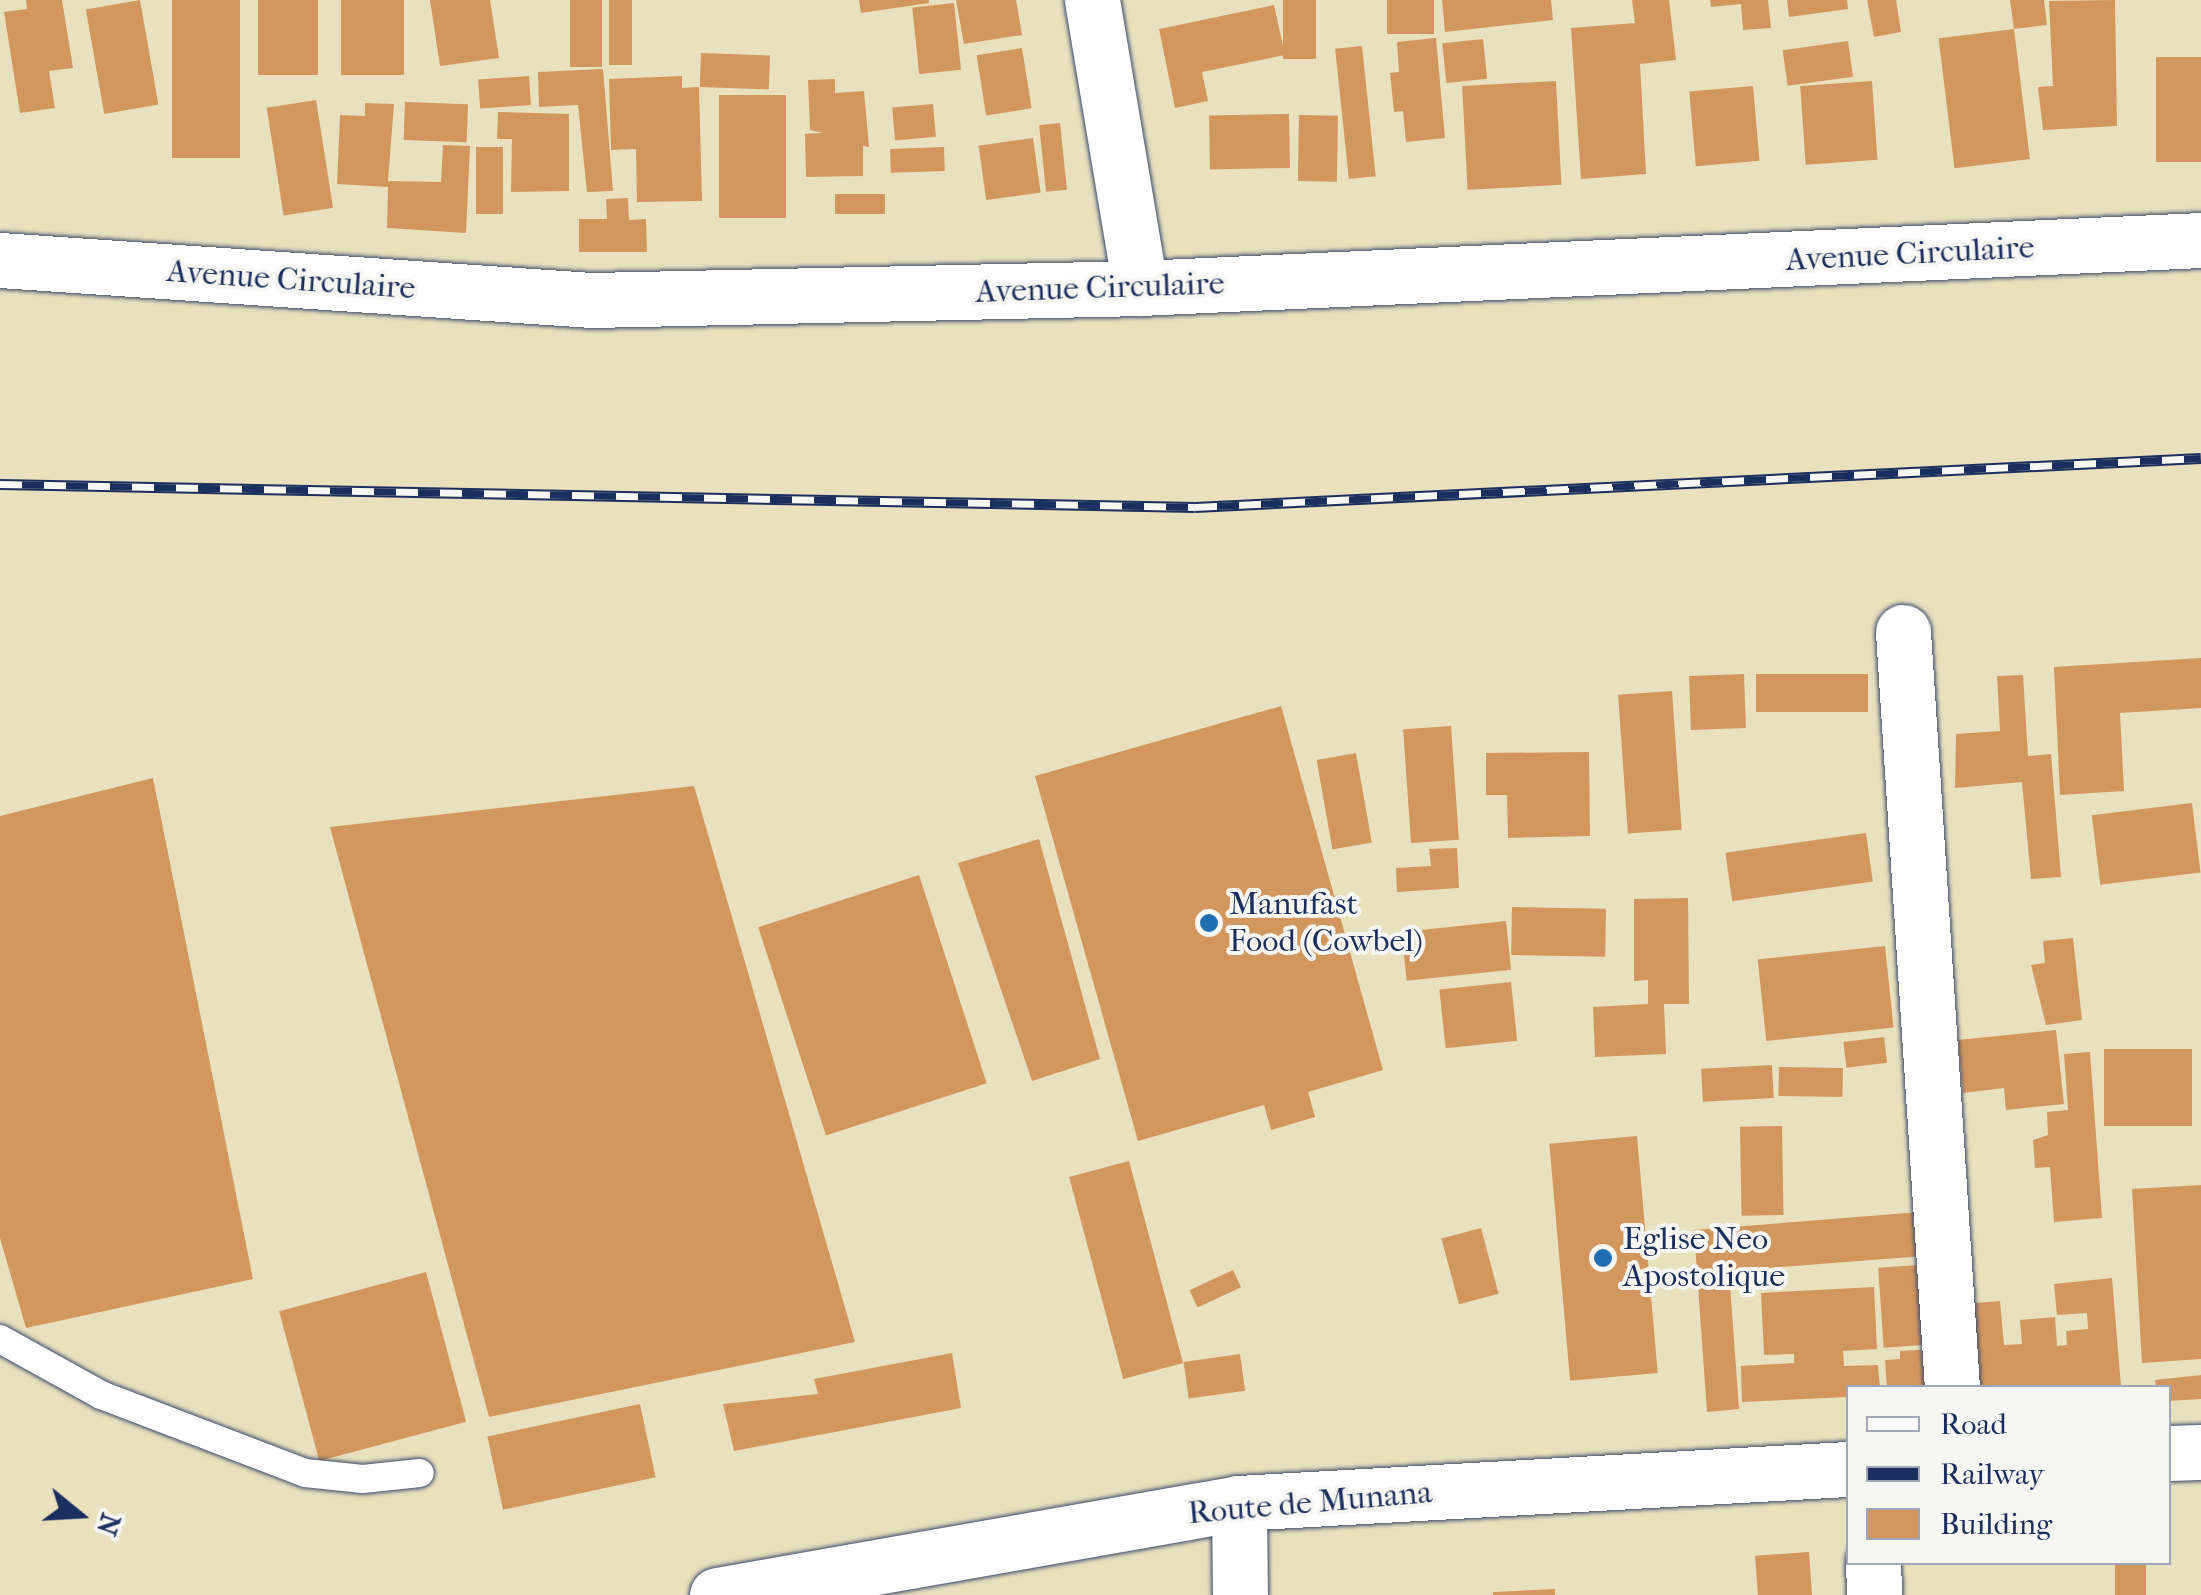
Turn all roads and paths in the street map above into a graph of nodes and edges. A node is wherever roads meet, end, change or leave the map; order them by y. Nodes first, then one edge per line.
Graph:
1 (1092, 0) edge
2 (2201, 240) edge
3 (0, 260) edge
4 (1140, 288) junction
5 (1903, 632) dead end
6 (0, 1339) edge
7 (1952, 1385) edge
8 (2201, 1452) edge
9 (2171, 1453) edge
10 (1846, 1469) edge
11 (420, 1473) dead end
12 (1239, 1503) junction
13 (1873, 1565) edge
14 (732, 1594) edge
15 (1240, 1595) edge
16 (1874, 1595) edge

1 - 4 street
2 - 4 street, Avenue Circulaire
3 - 4 street, Avenue Circulaire
5 - 7 street
6 - 11 lane
8 - 9 street
10 - 12 street, Route de Munana
12 - 14 street, Route de Munana
12 - 15 street
13 - 16 street

